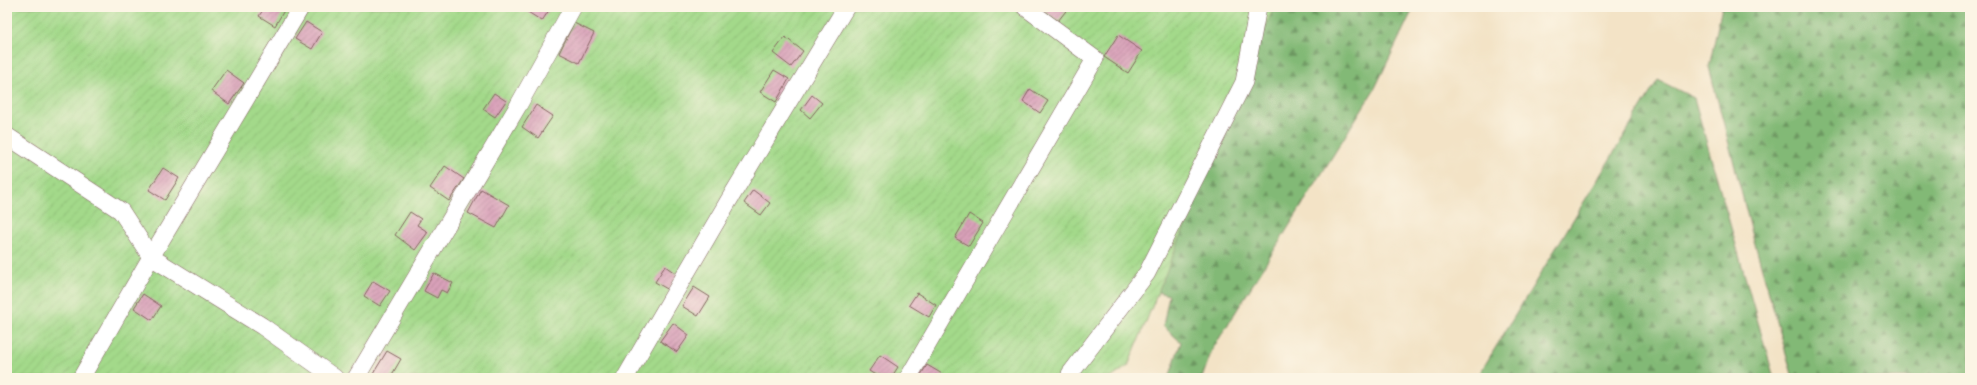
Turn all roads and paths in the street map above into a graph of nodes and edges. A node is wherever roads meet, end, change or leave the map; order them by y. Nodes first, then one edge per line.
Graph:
1 (301, 7) edge
2 (573, 7) edge
3 (846, 7) edge
4 (1025, 7) edge
5 (1258, 7) edge
6 (7, 136) edge
7 (151, 257) junction
8 (1070, 374) dead end
9 (82, 378) edge
10 (335, 378) edge
11 (356, 378) edge
12 (625, 378) edge
13 (908, 378) edge

1 - 7 lane
2 - 11 lane
3 - 12 lane
4 - 13 lane
5 - 8 lane
6 - 7 lane
7 - 9 lane
7 - 10 lane

